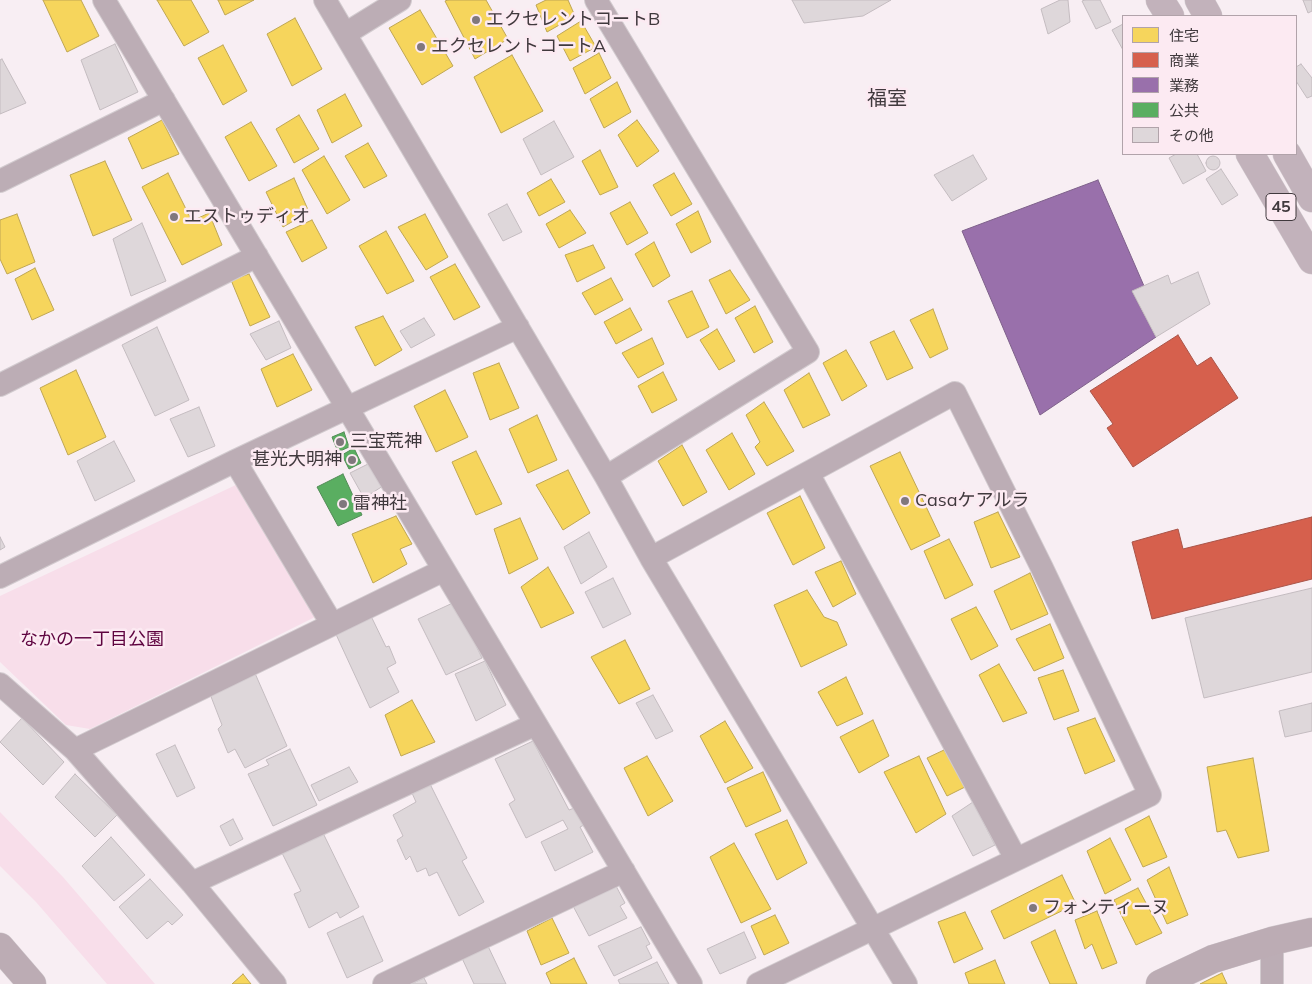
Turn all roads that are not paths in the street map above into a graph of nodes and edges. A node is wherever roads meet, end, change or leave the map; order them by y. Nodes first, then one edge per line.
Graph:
1 (104, 0) edge
2 (325, 0) edge
3 (400, 0) edge
4 (596, 0) edge
5 (1160, 0) edge
6 (1198, 0) edge
7 (1169, 15) edge
8 (1207, 15) edge
9 (345, 34) junction
10 (164, 100) junction
11 (1251, 155) edge
12 (1288, 155) edge
13 (0, 181) edge
14 (1312, 198) edge
15 (257, 256) junction
16 (1312, 260) edge
17 (518, 327) junction
18 (0, 385) edge
19 (348, 408) junction
20 (235, 461) junction
21 (808, 473) junction
22 (606, 477) junction
23 (651, 558) junction
24 (444, 570) junction
25 (0, 577) edge
26 (332, 624) junction
27 (0, 684) edge
28 (536, 724) junction
29 (75, 750) junction
30 (1016, 860) junction
31 (624, 871) junction
32 (192, 883) junction
33 (873, 928) junction
34 (1312, 932) edge
35 (1272, 941) junction
36 (0, 947) edge
37 (32, 984) edge
38 (276, 984) edge
39 (384, 984) edge
40 (691, 984) edge
41 (758, 984) edge
42 (906, 984) edge
43 (1160, 984) edge
44 (1272, 984) edge

1 - 10 street
2 - 9 street
3 - 9 street
4 - 22 street
5 - 7 highway
6 - 8 highway
9 - 17 street
10 - 13 street
10 - 15 street
11 - 16 highway, 45
12 - 14 highway, 45
15 - 18 street
15 - 19 street
17 - 19 street
17 - 22 street
19 - 20 street
19 - 24 street
20 - 25 street
20 - 26 street
21 - 23 street
21 - 30 street
21 - 30 street
22 - 23 street
23 - 33 street
24 - 26 street
24 - 28 street
26 - 29 street
27 - 29 street
28 - 31 street
28 - 32 street
29 - 32 street
30 - 33 street
31 - 39 street
31 - 40 street
32 - 38 street
33 - 41 street
33 - 42 street
34 - 35 street
35 - 43 street
35 - 44 street
36 - 37 street

